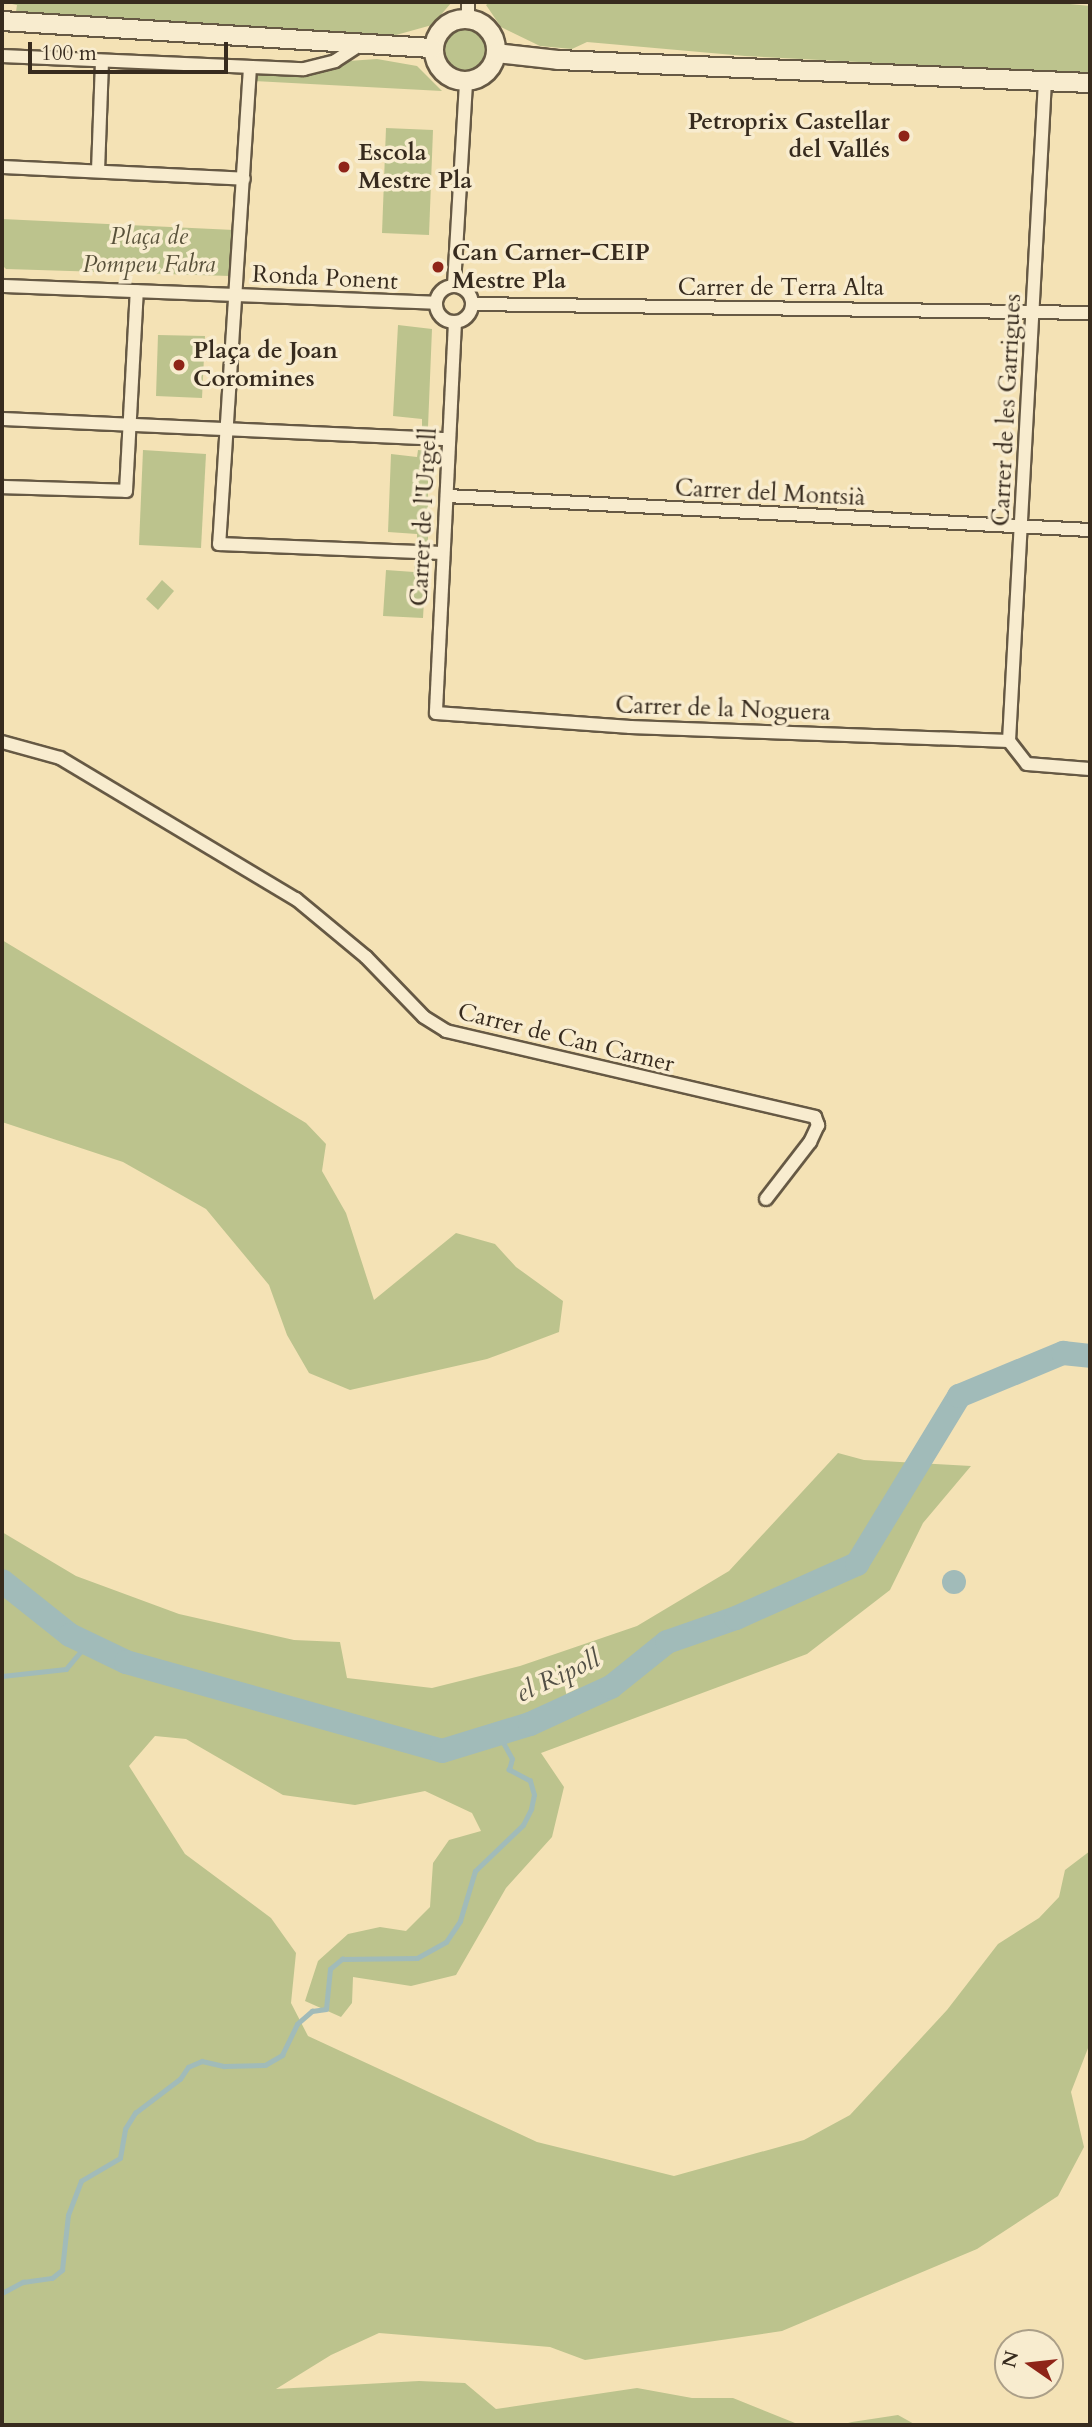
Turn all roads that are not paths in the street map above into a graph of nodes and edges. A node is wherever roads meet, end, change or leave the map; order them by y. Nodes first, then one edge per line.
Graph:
1 (468, 11) edge
2 (2, 21) edge
3 (358, 46) junction
4 (433, 48) junction
5 (496, 52) junction
6 (2, 56) edge
7 (102, 61) junction
8 (250, 67) junction
9 (466, 80) junction
10 (1045, 81) junction
11 (1090, 83) edge
12 (2, 167) edge
13 (98, 171) junction
14 (244, 179) junction
15 (454, 285) junction
16 (2, 286) edge
17 (138, 292) junction
18 (237, 294) junction
19 (436, 303) junction
20 (472, 304) junction
21 (1035, 311) junction
22 (1090, 313) edge
23 (455, 322) junction
24 (2, 419) edge
25 (130, 426) junction
26 (227, 430) junction
27 (448, 439) junction
28 (2, 487) edge
29 (447, 496) junction
30 (1022, 527) junction
31 (1090, 530) edge
32 (443, 553) junction
33 (436, 713) joint
34 (1009, 741) junction
35 (2, 742) edge
36 (1090, 769) edge
37 (766, 1199) dead end

1 - 4 street
1 - 5 street
2 - 3 street
3 - 4 street
3 - 8 street
4 - 9 street
5 - 9 street
5 - 10 street
6 - 7 street
7 - 8 street
7 - 13 street
8 - 14 street
9 - 15 street
10 - 11 street
10 - 21 street, Carrer de les Garrigues
12 - 13 street
13 - 14 street
14 - 18 street
15 - 19 street
15 - 20 street
16 - 17 street, Ronda Ponent
17 - 18 street, Ronda Ponent
17 - 25 street
18 - 19 street, Ronda Ponent
18 - 26 street
19 - 23 street
20 - 21 street, Carrer de Terra Alta
20 - 23 street
21 - 22 street, Carrer de Terra Alta
21 - 30 street, Carrer de les Garrigues
23 - 27 street, Carrer de l'Urgell
24 - 25 street
25 - 26 street
25 - 28 street
26 - 27 street
26 - 32 street
27 - 29 street, Carrer de l'Urgell
29 - 30 street, Carrer del Montsià
29 - 32 street, Carrer de l'Urgell
30 - 31 street, Carrer del Montsià
30 - 34 street, Carrer de les Garrigues
32 - 33 street, Carrer de l'Urgell
33 - 34 street, Carrer de la Noguera
34 - 36 street
35 - 37 street, Carrer de Can Carner

